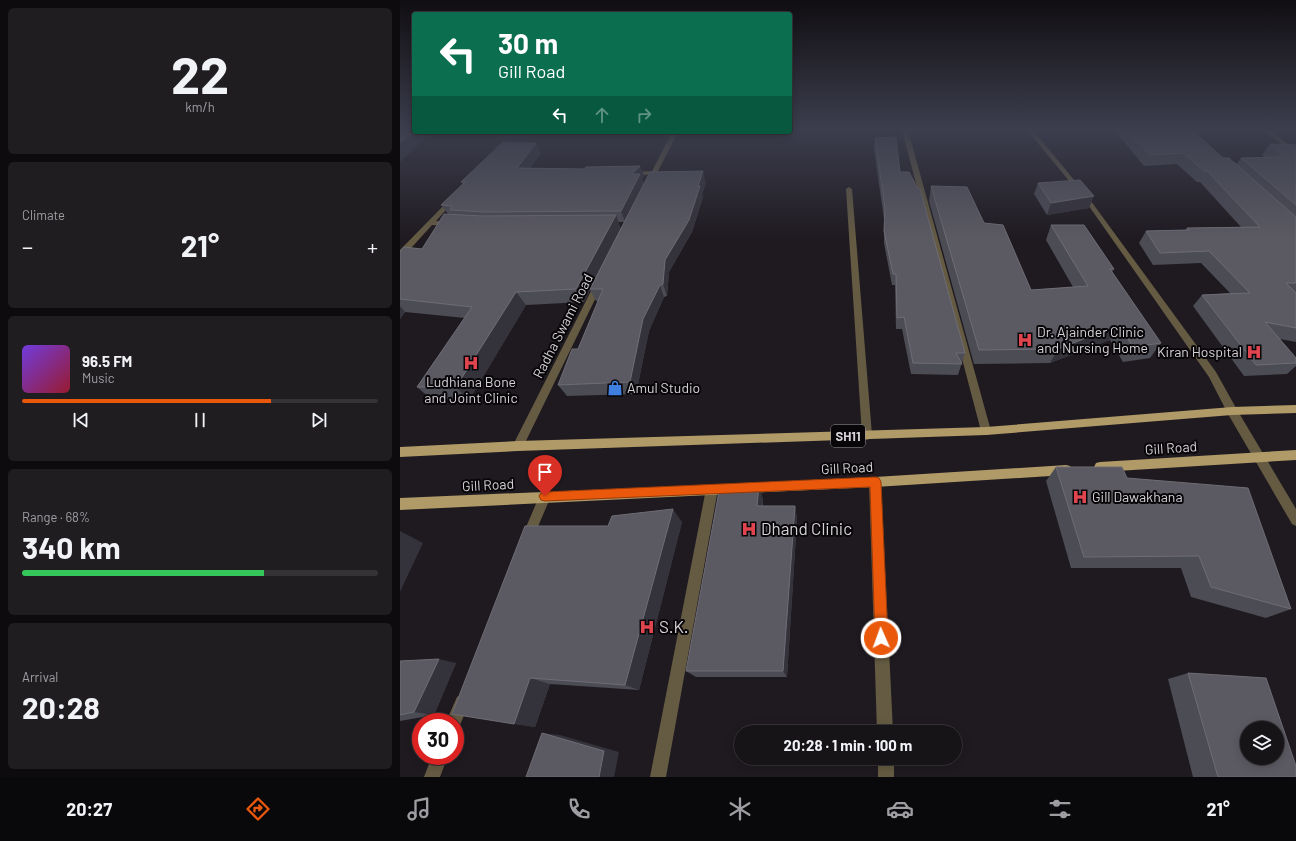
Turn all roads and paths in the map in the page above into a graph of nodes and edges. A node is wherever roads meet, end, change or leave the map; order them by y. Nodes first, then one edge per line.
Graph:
1 (657, 166) edge
2 (915, 166) edge
3 (1060, 166) edge
4 (654, 173) junction
5 (623, 174) edge
6 (849, 189) dead end
7 (644, 193) edge
8 (456, 196) edge
9 (432, 223) junction
10 (461, 224) edge
11 (400, 255) edge
12 (603, 274) edge
13 (1296, 409) edge
14 (1232, 411) junction
15 (986, 431) junction
16 (867, 435) junction
17 (518, 446) junction
18 (400, 452) edge
19 (1296, 456) edge
20 (1260, 457) junction
21 (875, 482) junction
22 (712, 490) junction
23 (545, 496) junction
24 (400, 504) edge
25 (1296, 520) edge
26 (521, 555) edge
27 (466, 693) edge
28 (458, 713) edge
29 (885, 725) edge
30 (437, 765) edge
31 (886, 765) edge
32 (432, 777) edge
33 (658, 777) edge
34 (886, 777) edge

1 - 4 street
2 - 15 street
3 - 14 street
4 - 5 street
4 - 7 street
6 - 16 street
8 - 9 street
9 - 10 street
9 - 11 street
12 - 17 street, Radha Swami Road
13 - 14 main road, SH11
14 - 15 main road, SH11
14 - 20 street
15 - 16 main road, SH11
16 - 17 main road, SH11
17 - 18 main road, SH11
19 - 20 main road, Gill Road
20 - 21 main road, Gill Road
20 - 25 street
21 - 22 main road, Gill Road
21 - 29 street
22 - 23 main road, Gill Road
22 - 33 street
23 - 24 main road, Gill Road
23 - 26 street
27 - 28 street
30 - 32 street
31 - 34 street

